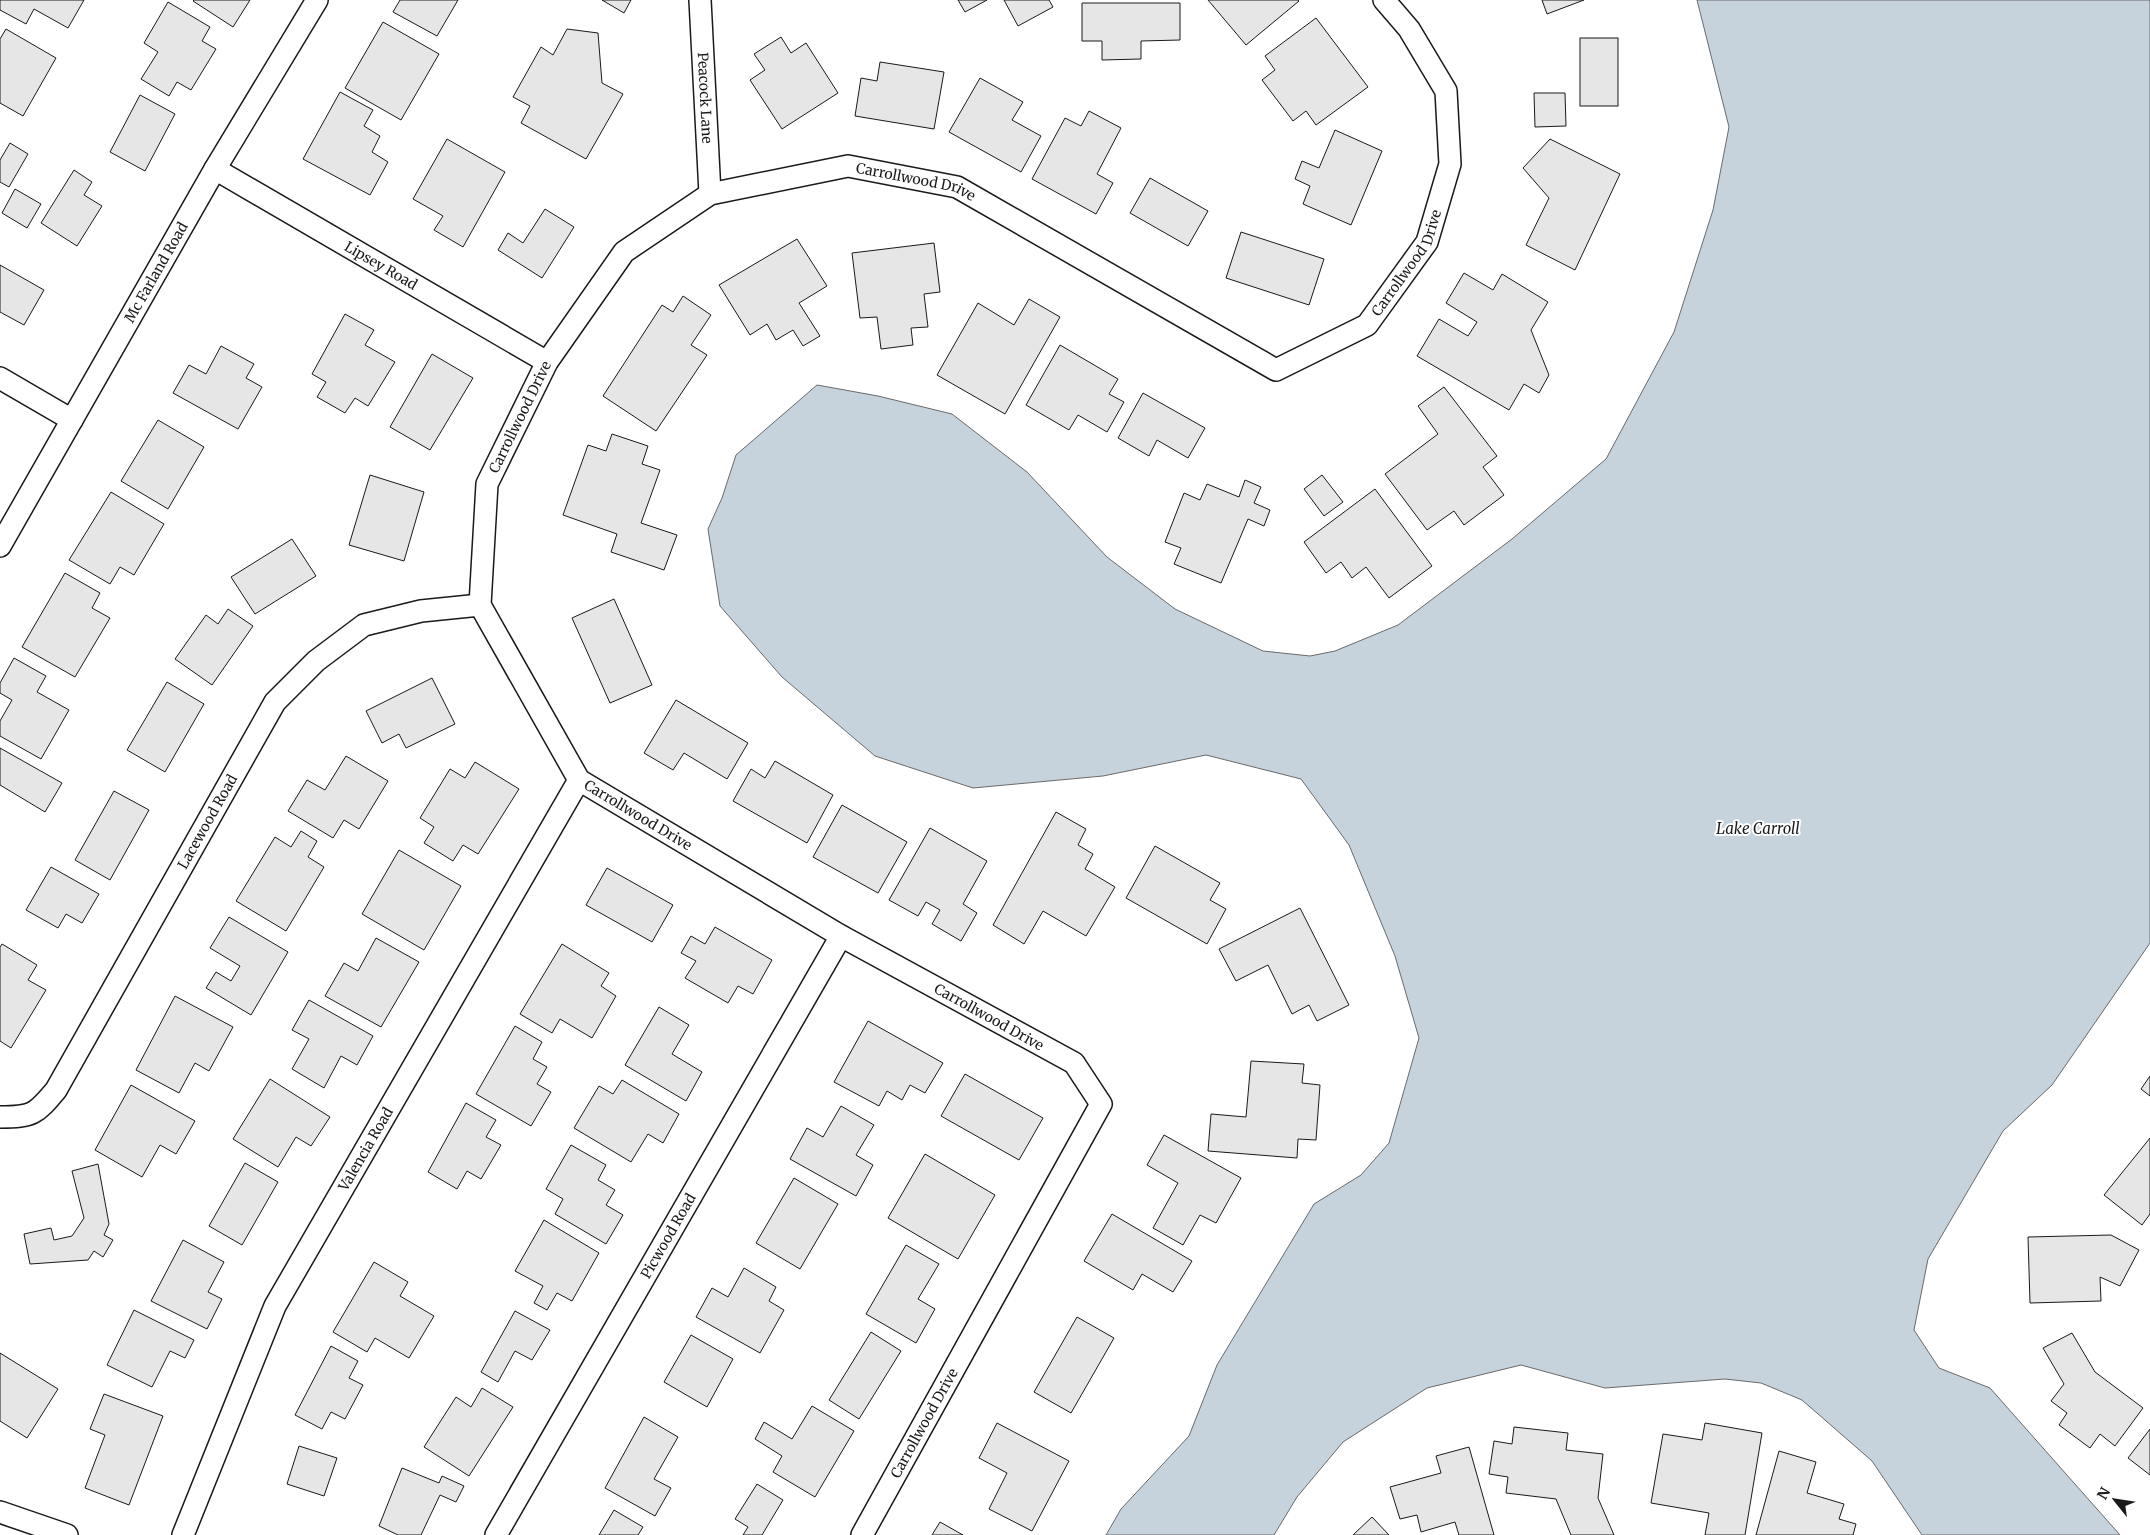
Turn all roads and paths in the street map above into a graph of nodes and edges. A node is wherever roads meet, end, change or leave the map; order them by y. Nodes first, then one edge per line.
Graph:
1 (316, 0) edge
2 (700, 0) edge
3 (1384, 0) edge
4 (215, 169) junction
5 (710, 194) junction
6 (547, 362) junction
7 (0, 378) edge
8 (72, 420) junction
9 (0, 546) edge
10 (480, 605) junction
11 (579, 780) junction
12 (841, 936) junction
13 (0, 1117) edge
14 (0, 1512) edge
15 (67, 1535) edge
16 (183, 1535) edge
17 (496, 1535) edge
18 (862, 1535) edge

1 - 4 street, Mc Farland Road
2 - 5 street, Peacock Lane
3 - 5 street, Carrollwood Drive
4 - 6 street, Lipsey Road
4 - 8 street, Mc Farland Road
5 - 6 street, Carrollwood Drive
6 - 10 street, Carrollwood Drive
7 - 8 street
8 - 9 street, Mc Farland Road
10 - 11 street, Carrollwood Drive
10 - 13 street, Lacewood Road
11 - 12 street, Carrollwood Drive
11 - 16 street, Valencia Road
12 - 17 street, Picwood Road
12 - 18 street, Carrollwood Drive
14 - 15 street

